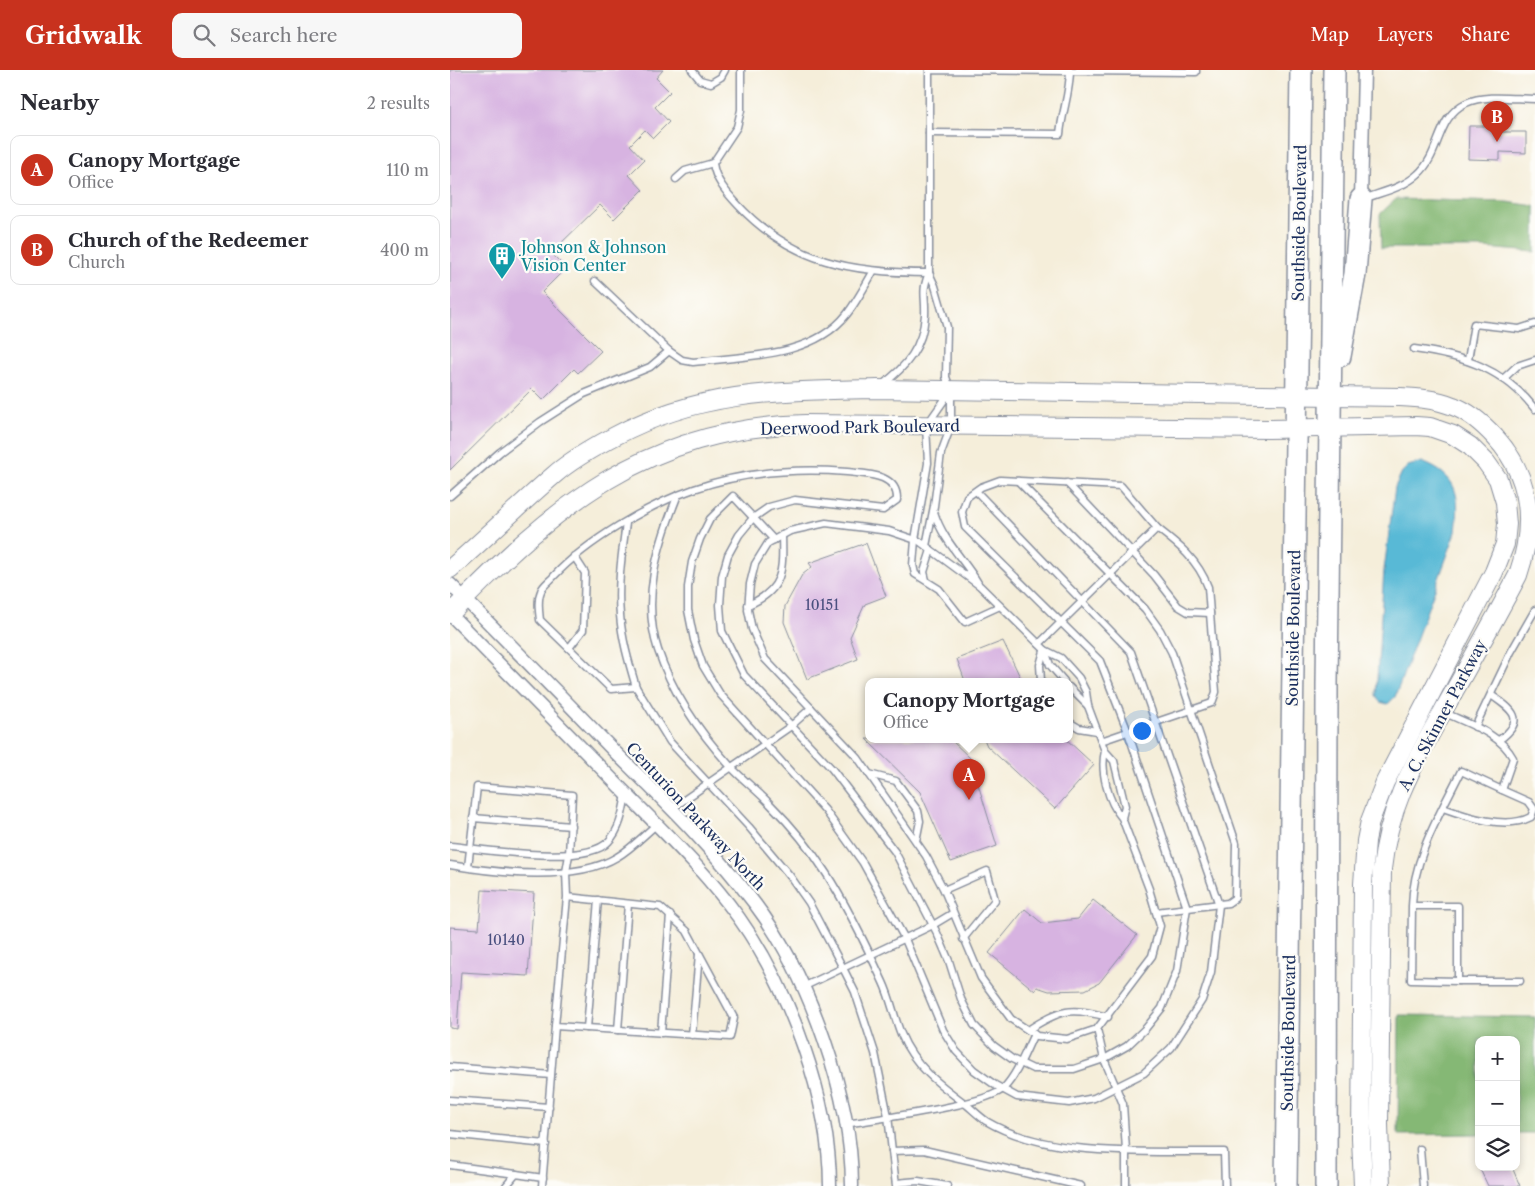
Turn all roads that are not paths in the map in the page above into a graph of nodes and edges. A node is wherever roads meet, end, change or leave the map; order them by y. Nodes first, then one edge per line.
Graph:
1 (692, 70) edge
2 (725, 70) edge
3 (741, 70) edge
4 (976, 70) edge
5 (1009, 70) edge
6 (1039, 70) edge
7 (1070, 70) edge
8 (1196, 70) edge
9 (1301, 70) edge
10 (1334, 70) edge
11 (1364, 70) edge
12 (1101, 71) edge
13 (1135, 71) edge
14 (1165, 71) edge
15 (1535, 99) edge
16 (929, 133) junction
17 (713, 163) junction
18 (676, 179) dead end
19 (1361, 199) junction
20 (873, 272) junction
21 (929, 273) junction
22 (595, 281) dead end
23 (1535, 324) edge
24 (1414, 349) dead end
25 (669, 351) junction
26 (1468, 360) junction
27 (1535, 360) edge
28 (1503, 379) junction
29 (877, 389) junction
30 (951, 391) junction
31 (1297, 395) junction
32 (1330, 396) junction
33 (1535, 409) edge
34 (926, 426) junction
35 (951, 426) junction
36 (1330, 427) junction
37 (1296, 428) junction
38 (1018, 481) junction
39 (1067, 483) junction
40 (976, 491) junction
41 (450, 496) edge
42 (677, 497) junction
43 (934, 510) junction
44 (753, 518) junction
45 (626, 523) junction
46 (1157, 528) junction
47 (782, 535) junction
48 (774, 540) junction
49 (915, 540) junction
50 (929, 548) junction
51 (1132, 552) junction
52 (574, 556) junction
53 (450, 569) edge
54 (1109, 575) junction
55 (926, 580) junction
56 (450, 584) edge
57 (980, 586) junction
58 (465, 599) junction
59 (1082, 600) junction
60 (748, 605) junction
61 (1000, 606) junction
62 (1210, 613) junction
63 (450, 614) edge
64 (1534, 614) edge
65 (1060, 623) junction
66 (1039, 644) junction
67 (569, 648) junction
68 (1045, 650) junction
69 (1042, 678) edge
70 (1061, 678) edge
71 (636, 687) junction
72 (1073, 691) edge
73 (1491, 695) junction
74 (1088, 706) junction
75 (811, 708) junction
76 (1192, 710) junction
77 (1443, 712) junction
78 (1156, 723) junction
79 (1073, 724) edge
80 (791, 726) junction
81 (1475, 727) junction
82 (1097, 731) junction
83 (1128, 732) junction
84 (1499, 740) junction
85 (1102, 741) junction
86 (764, 743) junction
87 (1105, 751) junction
88 (731, 767) junction
89 (869, 774) junction
90 (707, 783) junction
91 (1502, 790) junction
92 (626, 794) junction
93 (1443, 808) junction
94 (671, 809) junction
95 (473, 818) junction
96 (1122, 818) junction
97 (656, 825) junction
98 (571, 826) junction
99 (916, 841) junction
100 (450, 846) edge
101 (469, 848) junction
102 (569, 855) junction
103 (450, 865) edge
104 (468, 867) junction
105 (566, 872) junction
106 (944, 890) junction
107 (567, 897) junction
108 (598, 900) junction
109 (628, 904) junction
110 (1219, 904) junction
111 (1412, 906) junction
112 (1187, 908) junction
113 (1156, 912) junction
114 (953, 913) junction
115 (670, 915) junction
116 (933, 925) junction
117 (904, 937) junction
118 (963, 939) junction
119 (699, 953) junction
120 (869, 954) junction
121 (843, 968) junction
122 (1458, 981) junction
123 (1520, 982) dead end
124 (803, 988) junction
125 (783, 997) junction
126 (1108, 1017) junction
127 (555, 1026) junction
128 (587, 1028) junction
129 (1097, 1029) junction
130 (618, 1030) junction
131 (1031, 1032) junction
132 (661, 1033) junction
133 (692, 1035) junction
134 (1104, 1059) junction
135 (1020, 1063) junction
136 (450, 1067) edge
137 (551, 1075) junction
138 (1117, 1087) junction
139 (1003, 1089) junction
140 (450, 1100) edge
141 (965, 1104) junction
142 (549, 1107) junction
143 (888, 1116) junction
144 (846, 1124) junction
145 (450, 1134) edge
146 (546, 1144) junction
147 (1420, 1149) dead end
148 (1126, 1150) junction
149 (892, 1151) junction
150 (450, 1165) edge
151 (516, 1174) junction
152 (543, 1178) junction
153 (896, 1185) edge
154 (506, 1186) edge
155 (542, 1186) edge
156 (830, 1186) edge
157 (852, 1186) edge
158 (947, 1186) edge
159 (1082, 1186) edge
160 (1126, 1186) edge
161 (1225, 1186) edge
162 (1286, 1186) edge
163 (1326, 1186) edge
164 (1363, 1186) edge
165 (1381, 1186) edge
166 (1423, 1186) edge

1 - 2 lane
3 - 17 lane
4 - 5 lane
4 - 16 lane
5 - 6 lane
6 - 7 lane
7 - 12 lane
7 - 16 lane
8 - 14 lane
9 - 31 highway, Southside Boulevard
10 - 32 highway, Southside Boulevard
11 - 19 street
12 - 13 lane
13 - 14 lane
15 - 19 lane
16 - 21 lane
17 - 18 lane
17 - 20 lane
19 - 32 highway
20 - 21 lane
20 - 25 lane
21 - 29 lane
21 - 30 lane
22 - 25 lane
23 - 26 lane
24 - 26 lane
25 - 41 lane
26 - 28 lane
27 - 28 lane
28 - 33 lane
29 - 30 main road
29 - 53 main road
30 - 31 main road
30 - 34 lane
30 - 35 lane
31 - 32 main road
31 - 37 highway, Southside Boulevard
32 - 36 highway, Southside Boulevard
32 - 77 main road, A. C. Skinner Parkway
34 - 35 main road, Deerwood Park Boulevard
34 - 49 lane
34 - 58 main road, Deerwood Park Boulevard
35 - 37 main road, Deerwood Park Boulevard
35 - 43 lane
36 - 37 main road, Deerwood Park Boulevard
36 - 163 highway, Southside Boulevard
36 - 164 main road, A. C. Skinner Parkway
37 - 162 highway, Southside Boulevard
38 - 39 lane
38 - 40 lane
38 - 54 lane
39 - 46 lane
39 - 51 lane
40 - 59 lane
40 - 65 lane
42 - 44 lane
42 - 45 lane
42 - 88 lane
43 - 50 lane
43 - 57 lane
44 - 48 lane
44 - 80 lane
44 - 86 lane
45 - 52 lane
45 - 71 lane
46 - 51 lane
46 - 62 lane
47 - 48 lane
47 - 49 lane
47 - 60 lane
48 - 60 lane
49 - 50 lane
49 - 55 lane
50 - 55 lane
50 - 57 lane
51 - 54 lane
51 - 62 lane
52 - 67 lane
52 - 67 lane
54 - 59 lane
54 - 76 lane
55 - 61 lane
56 - 58 street, Centurion Parkway North
57 - 61 lane
58 - 63 main road, Deerwood Park Boulevard
58 - 94 street, Centurion Parkway North
59 - 65 lane
59 - 78 lane
60 - 75 lane
61 - 66 lane
62 - 76 lane
63 - 92 street
64 - 73 lane
65 - 66 lane
65 - 83 lane
66 - 68 lane
67 - 71 lane
68 - 69 lane
68 - 70 lane
68 - 74 lane
71 - 90 lane
72 - 74 lane
73 - 81 lane
73 - 84 lane
74 - 82 lane
75 - 80 lane
75 - 89 lane
76 - 78 lane
76 - 110 lane
77 - 81 lane
77 - 165 main road, A. C. Skinner Parkway
78 - 83 lane
78 - 110 lane
79 - 82 lane
80 - 86 lane
80 - 116 lane
81 - 84 lane
82 - 85 lane
83 - 85 lane
83 - 112 lane
84 - 91 lane
85 - 87 lane
86 - 88 lane
86 - 117 lane
87 - 96 lane
87 - 96 lane
88 - 90 lane
88 - 120 lane
89 - 99 lane
89 - 99 lane
90 - 94 lane
90 - 121 lane
91 - 93 lane
91 - 93 lane
92 - 97 street
92 - 102 lane
93 - 111 lane
94 - 124 street, Centurion Parkway North
95 - 98 lane
95 - 98 lane
95 - 101 lane
96 - 113 lane
97 - 105 lane
97 - 125 street
98 - 102 lane
99 - 106 lane
100 - 101 lane
101 - 102 lane
101 - 104 lane
102 - 105 lane
103 - 104 lane
104 - 105 lane
105 - 107 lane
106 - 114 lane
106 - 118 lane
107 - 108 lane
107 - 127 lane
108 - 109 lane
108 - 128 lane
109 - 115 lane
109 - 130 lane
110 - 112 lane
110 - 138 lane
111 - 122 lane
111 - 122 lane
112 - 113 lane
112 - 134 lane
113 - 126 lane
114 - 116 lane
114 - 118 lane
115 - 119 lane
115 - 132 lane
116 - 117 lane
116 - 135 lane
117 - 120 lane
117 - 139 lane
118 - 131 lane
119 - 133 lane
119 - 133 lane
120 - 121 lane
120 - 141 lane
121 - 124 lane
121 - 143 lane
122 - 123 lane
124 - 125 street
124 - 144 street, Centurion Parkway North
125 - 156 street
126 - 129 lane
126 - 131 lane
127 - 128 lane
127 - 137 lane
128 - 130 lane
129 - 131 lane
129 - 134 lane
130 - 132 lane
131 - 135 lane
132 - 133 lane
134 - 135 lane
134 - 138 lane
135 - 139 lane
136 - 137 lane
137 - 142 lane
138 - 139 lane
138 - 148 lane
139 - 141 lane
140 - 142 lane
141 - 143 lane
141 - 148 lane
142 - 146 lane
143 - 144 lane
143 - 149 lane
144 - 157 street, Centurion Parkway North
145 - 146 lane
146 - 152 lane
147 - 166 lane
148 - 160 lane
148 - 161 lane
149 - 153 lane
149 - 159 lane
150 - 151 lane
151 - 152 lane
151 - 154 lane
152 - 155 lane
153 - 158 lane

